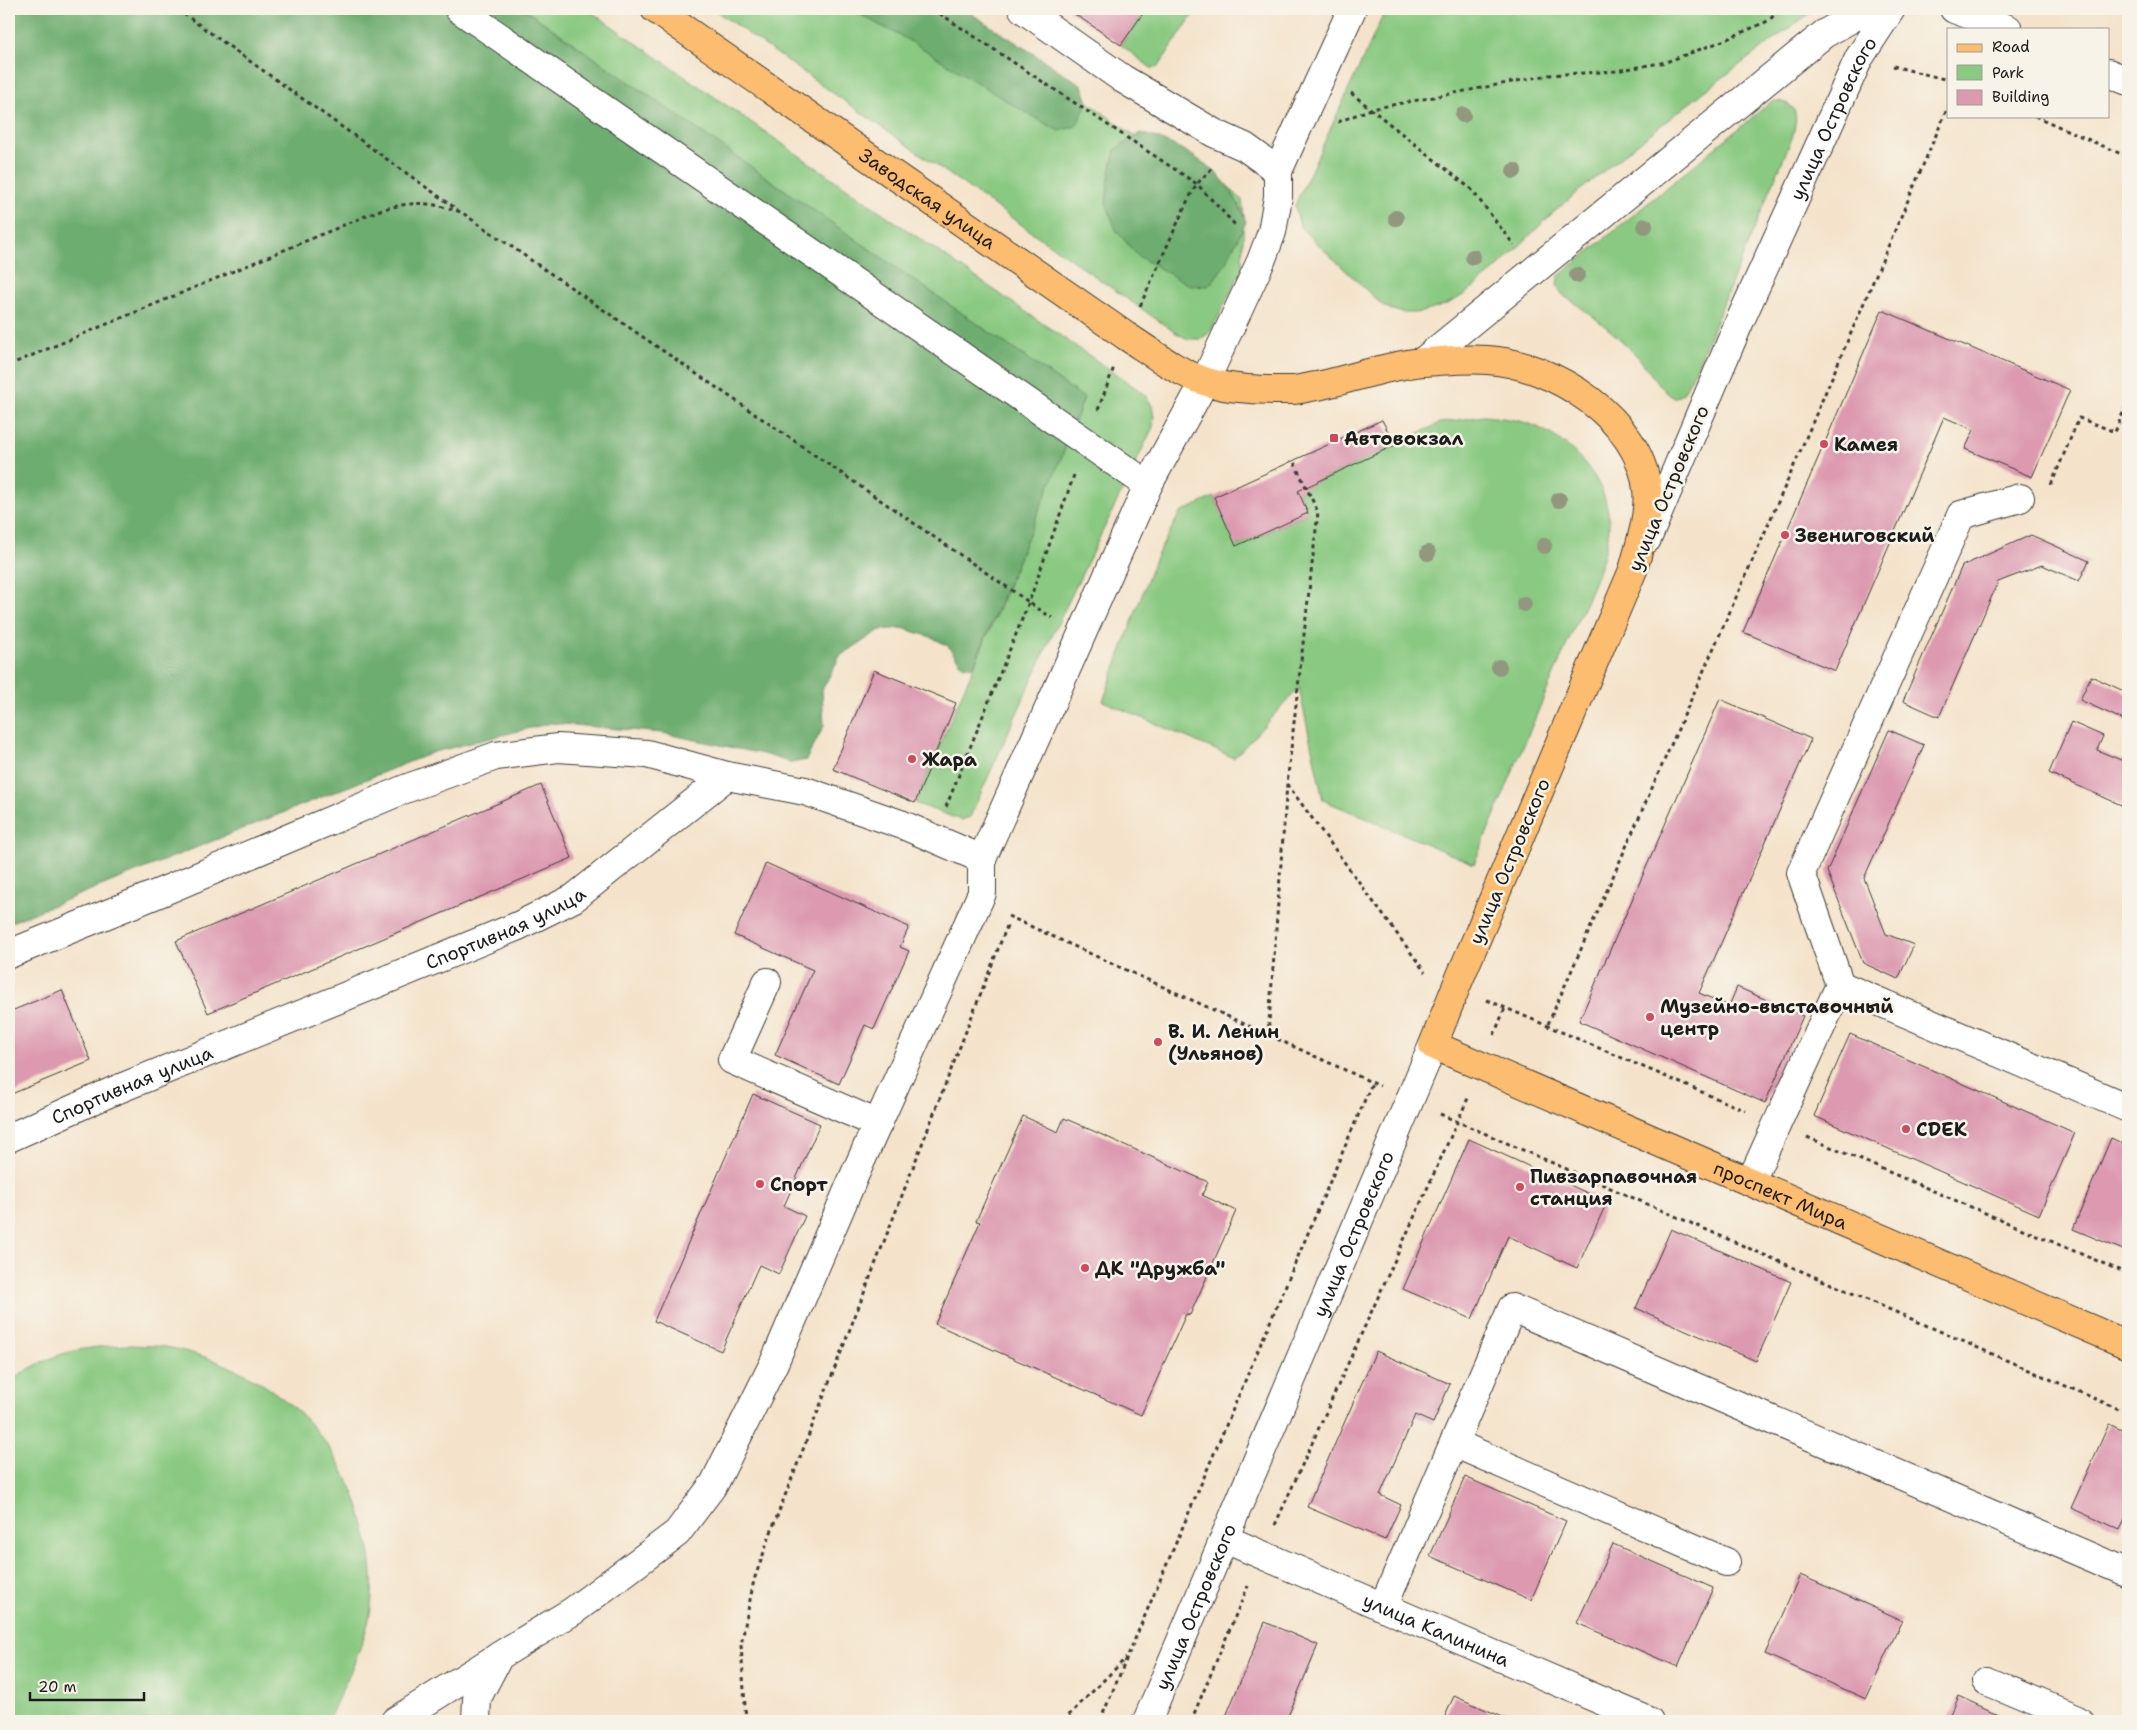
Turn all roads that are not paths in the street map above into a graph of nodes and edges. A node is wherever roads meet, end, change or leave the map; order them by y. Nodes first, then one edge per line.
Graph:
1 (459, 9) edge
2 (655, 9) edge
3 (1023, 9) edge
4 (1352, 9) edge
5 (1878, 9) edge
6 (1891, 9) edge
7 (1954, 9) edge
8 (2005, 28) edge
9 (2110, 73) edge
10 (2128, 81) edge
11 (1278, 171) junction
12 (1422, 362) junction
13 (1205, 381) junction
14 (1148, 485) junction
15 (2020, 498) road end
16 (1633, 570) junction
17 (727, 776) junction
18 (982, 860) junction
19 (9, 954) edge
20 (767, 982) dead end
21 (1840, 985) junction
22 (1433, 1045) junction
23 (2128, 1108) edge
24 (878, 1124) junction
25 (9, 1138) edge
26 (1751, 1181) junction
27 (2128, 1345) edge
28 (1454, 1443) junction
29 (1225, 1539) junction
30 (1726, 1562) dead end
31 (2128, 1573) edge
32 (1383, 1607) junction
33 (499, 1656) junction
34 (1987, 1681) dead end
35 (395, 1721) edge
36 (476, 1721) edge
37 (1147, 1721) edge
38 (1649, 1721) edge
39 (2082, 1721) edge

1 - 14 street
2 - 13 main road, Заводская улица
3 - 11 street
4 - 11 street
5 - 12 street
6 - 16 street, улица Островского
7 - 8 street
9 - 10 street
11 - 13 street
12 - 13 main road, Заводская улица
12 - 16 main road, Заводская улица
13 - 14 street
14 - 18 street
15 - 21 street
16 - 22 main road, улица Островского
17 - 18 street
17 - 19 street
17 - 25 street, Спортивная улица
18 - 24 street
20 - 24 street
21 - 23 street
21 - 26 street
22 - 26 main road, проспект Мира
22 - 29 street, улица Островского
24 - 33 street
26 - 27 main road, проспект Мира
28 - 30 street
28 - 31 street
28 - 32 street
29 - 32 street, улица Калинина
29 - 37 street, улица Островского
32 - 38 street, улица Калинина
33 - 35 street
33 - 36 street
34 - 39 street

